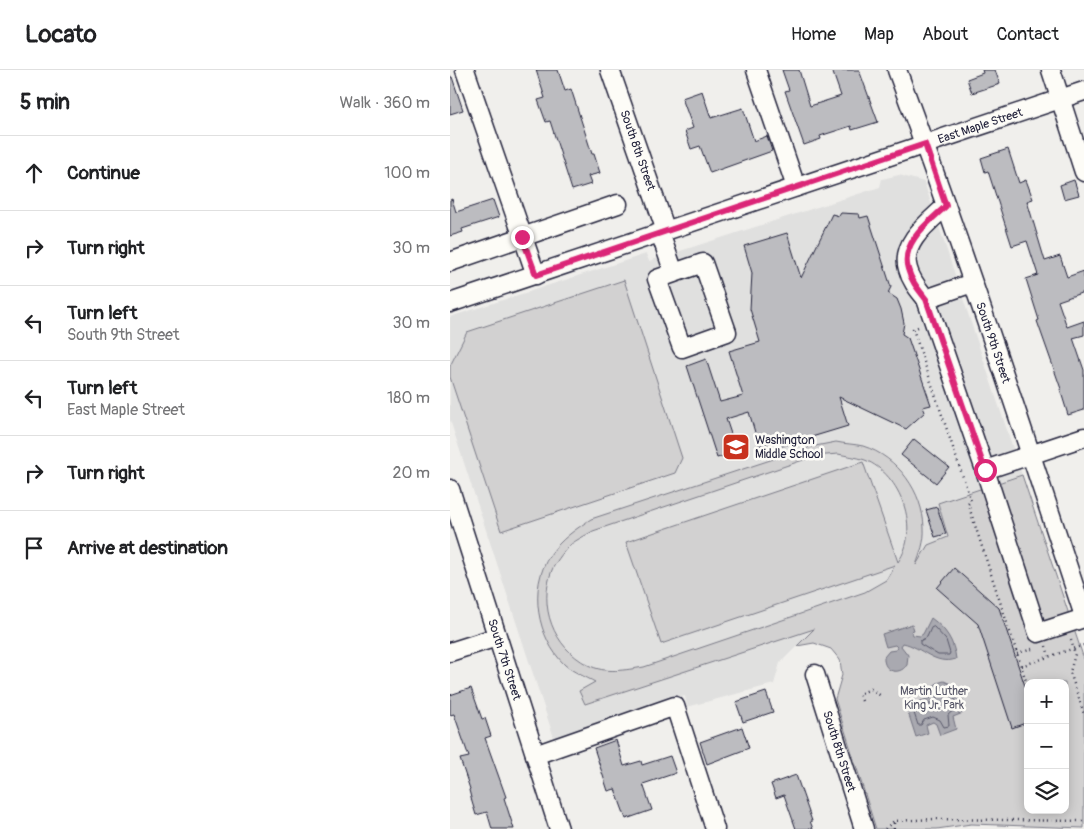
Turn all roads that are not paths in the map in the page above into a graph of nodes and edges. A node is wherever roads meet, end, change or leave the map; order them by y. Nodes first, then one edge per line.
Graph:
1 (464, 70) edge
2 (610, 70) edge
3 (756, 70) edge
4 (897, 70) edge
5 (1051, 70) edge
6 (1084, 92) edge
7 (1060, 100) junction
8 (925, 144) junction
9 (1084, 172) edge
10 (796, 187) junction
11 (618, 204) dead end
12 (946, 206) junction
13 (663, 232) junction
14 (522, 237) junction
15 (450, 262) edge
16 (674, 273) junction
17 (536, 275) junction
18 (972, 283) junction
19 (926, 299) junction
20 (450, 304) edge
21 (1084, 437) edge
22 (1031, 454) junction
23 (985, 470) junction
24 (450, 489) edge
25 (1079, 619) edge
26 (498, 637) junction
27 (450, 652) edge
28 (815, 674) dead end
29 (535, 756) junction
30 (559, 829) edge
31 (715, 829) edge
32 (864, 829) edge

1 - 14 street
2 - 13 street, South 8th Street
3 - 10 street
4 - 8 street, South 9th Street
5 - 7 street
6 - 7 street, East Maple Street
7 - 8 street, East Maple Street
7 - 9 street
8 - 10 street, East Maple Street
8 - 12 street, South 9th Street
10 - 13 street, East Maple Street
11 - 14 street
12 - 18 street, South 9th Street
12 - 19 street
13 - 16 street, South 8th Street
13 - 17 street, East Maple Street
14 - 15 street
14 - 17 street
16 - 16 street
17 - 20 street, East Maple Street
18 - 19 street
18 - 22 street, South 9th Street
19 - 23 street
21 - 22 street
22 - 23 street
22 - 25 street, South 9th Street
23 - 25 street
24 - 26 street, South 7th Street
26 - 27 street
26 - 29 street, South 7th Street
28 - 32 street, South 8th Street
29 - 30 street, South 7th Street
29 - 31 street

